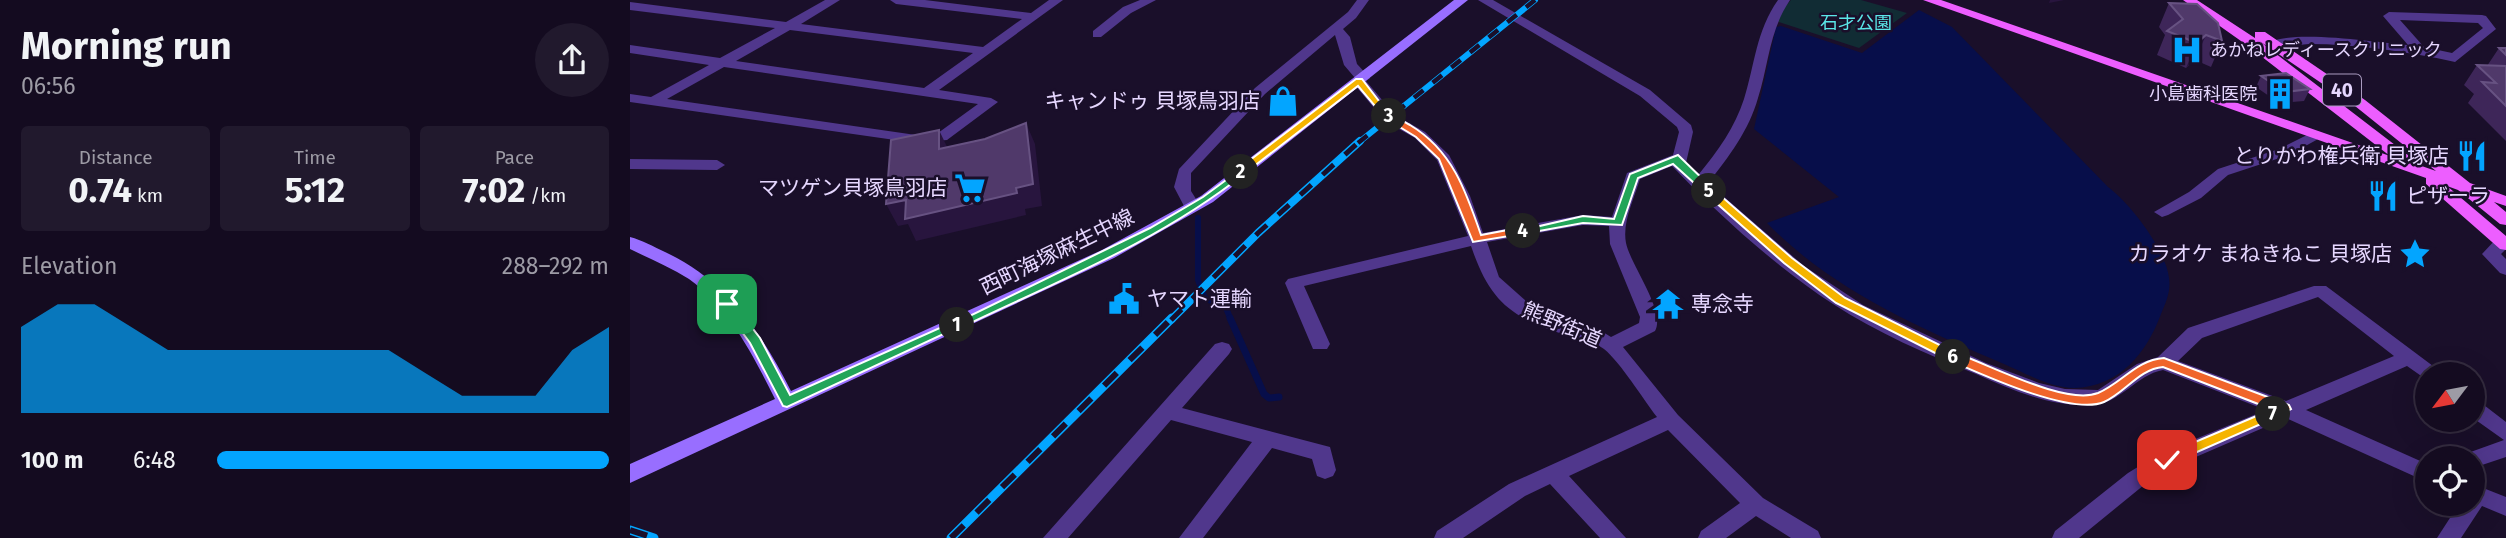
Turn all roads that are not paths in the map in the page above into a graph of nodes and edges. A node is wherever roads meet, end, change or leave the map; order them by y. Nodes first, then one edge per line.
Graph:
1 (639, 0) edge
2 (834, 0) edge
3 (896, 0) edge
4 (1057, 0) edge
5 (1150, 0) edge
6 (1363, 0) edge
7 (1462, 0) edge
8 (1484, 0) edge
9 (1784, 0) edge
10 (1929, 0) edge
11 (2189, 0) edge
12 (2208, 0) edge
13 (630, 5) edge
14 (1033, 17) junction
15 (788, 26) junction
16 (1336, 28) junction
17 (1097, 34) dead end
18 (2274, 44) junction
19 (630, 49) edge
20 (2420, 50) junction
21 (986, 51) junction
22 (723, 63) junction
23 (1361, 80) junction
24 (926, 93) junction
25 (630, 98) edge
26 (652, 102) junction
27 (2315, 135) junction
28 (1678, 158) junction
29 (630, 164) edge
30 (718, 164) dead end
31 (2421, 172) junction
32 (1700, 183) junction
33 (2470, 189) junction
34 (2506, 201) edge
35 (1193, 207) junction
36 (2162, 212) dead end
37 (2506, 220) edge
38 (1618, 222) junction
39 (1477, 239) junction
40 (630, 242) edge
41 (2505, 243) edge
42 (2506, 269) edge
43 (1320, 344) dead end
44 (1611, 345) junction
45 (1222, 349) dead end
46 (2408, 358) junction
47 (2164, 363) junction
48 (2415, 363) edge
49 (787, 402) junction
50 (2284, 409) junction
51 (1168, 412) junction
52 (2485, 416) edge
53 (1671, 420) junction
54 (2506, 433) edge
55 (1268, 439) junction
56 (2506, 448) edge
57 (2485, 456) edge
58 (2415, 468) edge
59 (1325, 470) dead end
60 (630, 474) edge
61 (1555, 475) junction
62 (2485, 502) edge
63 (1755, 504) junction
64 (2506, 508) edge
65 (2463, 516) edge
66 (1054, 538) edge
67 (1189, 538) edge
68 (1445, 538) edge
69 (1615, 538) edge
70 (1709, 538) edge
71 (1810, 538) edge
72 (2063, 538) edge
73 (2448, 538) edge

1 - 13 street
2 - 15 street
3 - 14 street
4 - 14 street
5 - 17 street
6 - 16 street
7 - 23 street, 西町海塚麻生中線
8 - 28 street
9 - 32 street
10 - 27 main road
11 - 31 main road, 40
12 - 18 main road, 40
13 - 15 street
14 - 21 street
15 - 21 street
15 - 22 street
16 - 23 street, 熊野街道
16 - 35 street
18 - 20 street
18 - 33 main road, 40
19 - 22 street
20 - 20 street
21 - 24 street
22 - 24 street
22 - 26 street
23 - 35 street, 西町海塚麻生中線
23 - 39 street, 熊野街道
24 - 26 street
25 - 26 street
27 - 31 main road
27 - 36 street
28 - 32 street
28 - 38 street
29 - 30 street
31 - 33 main road
31 - 41 main road, 40
32 - 47 street
33 - 34 main road
33 - 37 main road, 40
35 - 49 street, 西町海塚麻生中線
38 - 39 street
38 - 44 street
39 - 43 street
39 - 44 street, 熊野街道
40 - 49 street
41 - 42 street
44 - 53 street, 熊野街道
45 - 51 street
46 - 47 street
46 - 48 street
46 - 50 street
47 - 50 street
49 - 60 street, 西町海塚麻生中線
50 - 58 street
50 - 72 street
51 - 55 street
51 - 66 street
52 - 54 street
53 - 61 street
53 - 63 street, 熊野街道
55 - 59 street
55 - 67 street
56 - 57 street
61 - 68 street
61 - 69 street
62 - 64 street
63 - 70 street
63 - 71 street, 熊野街道
65 - 73 street

